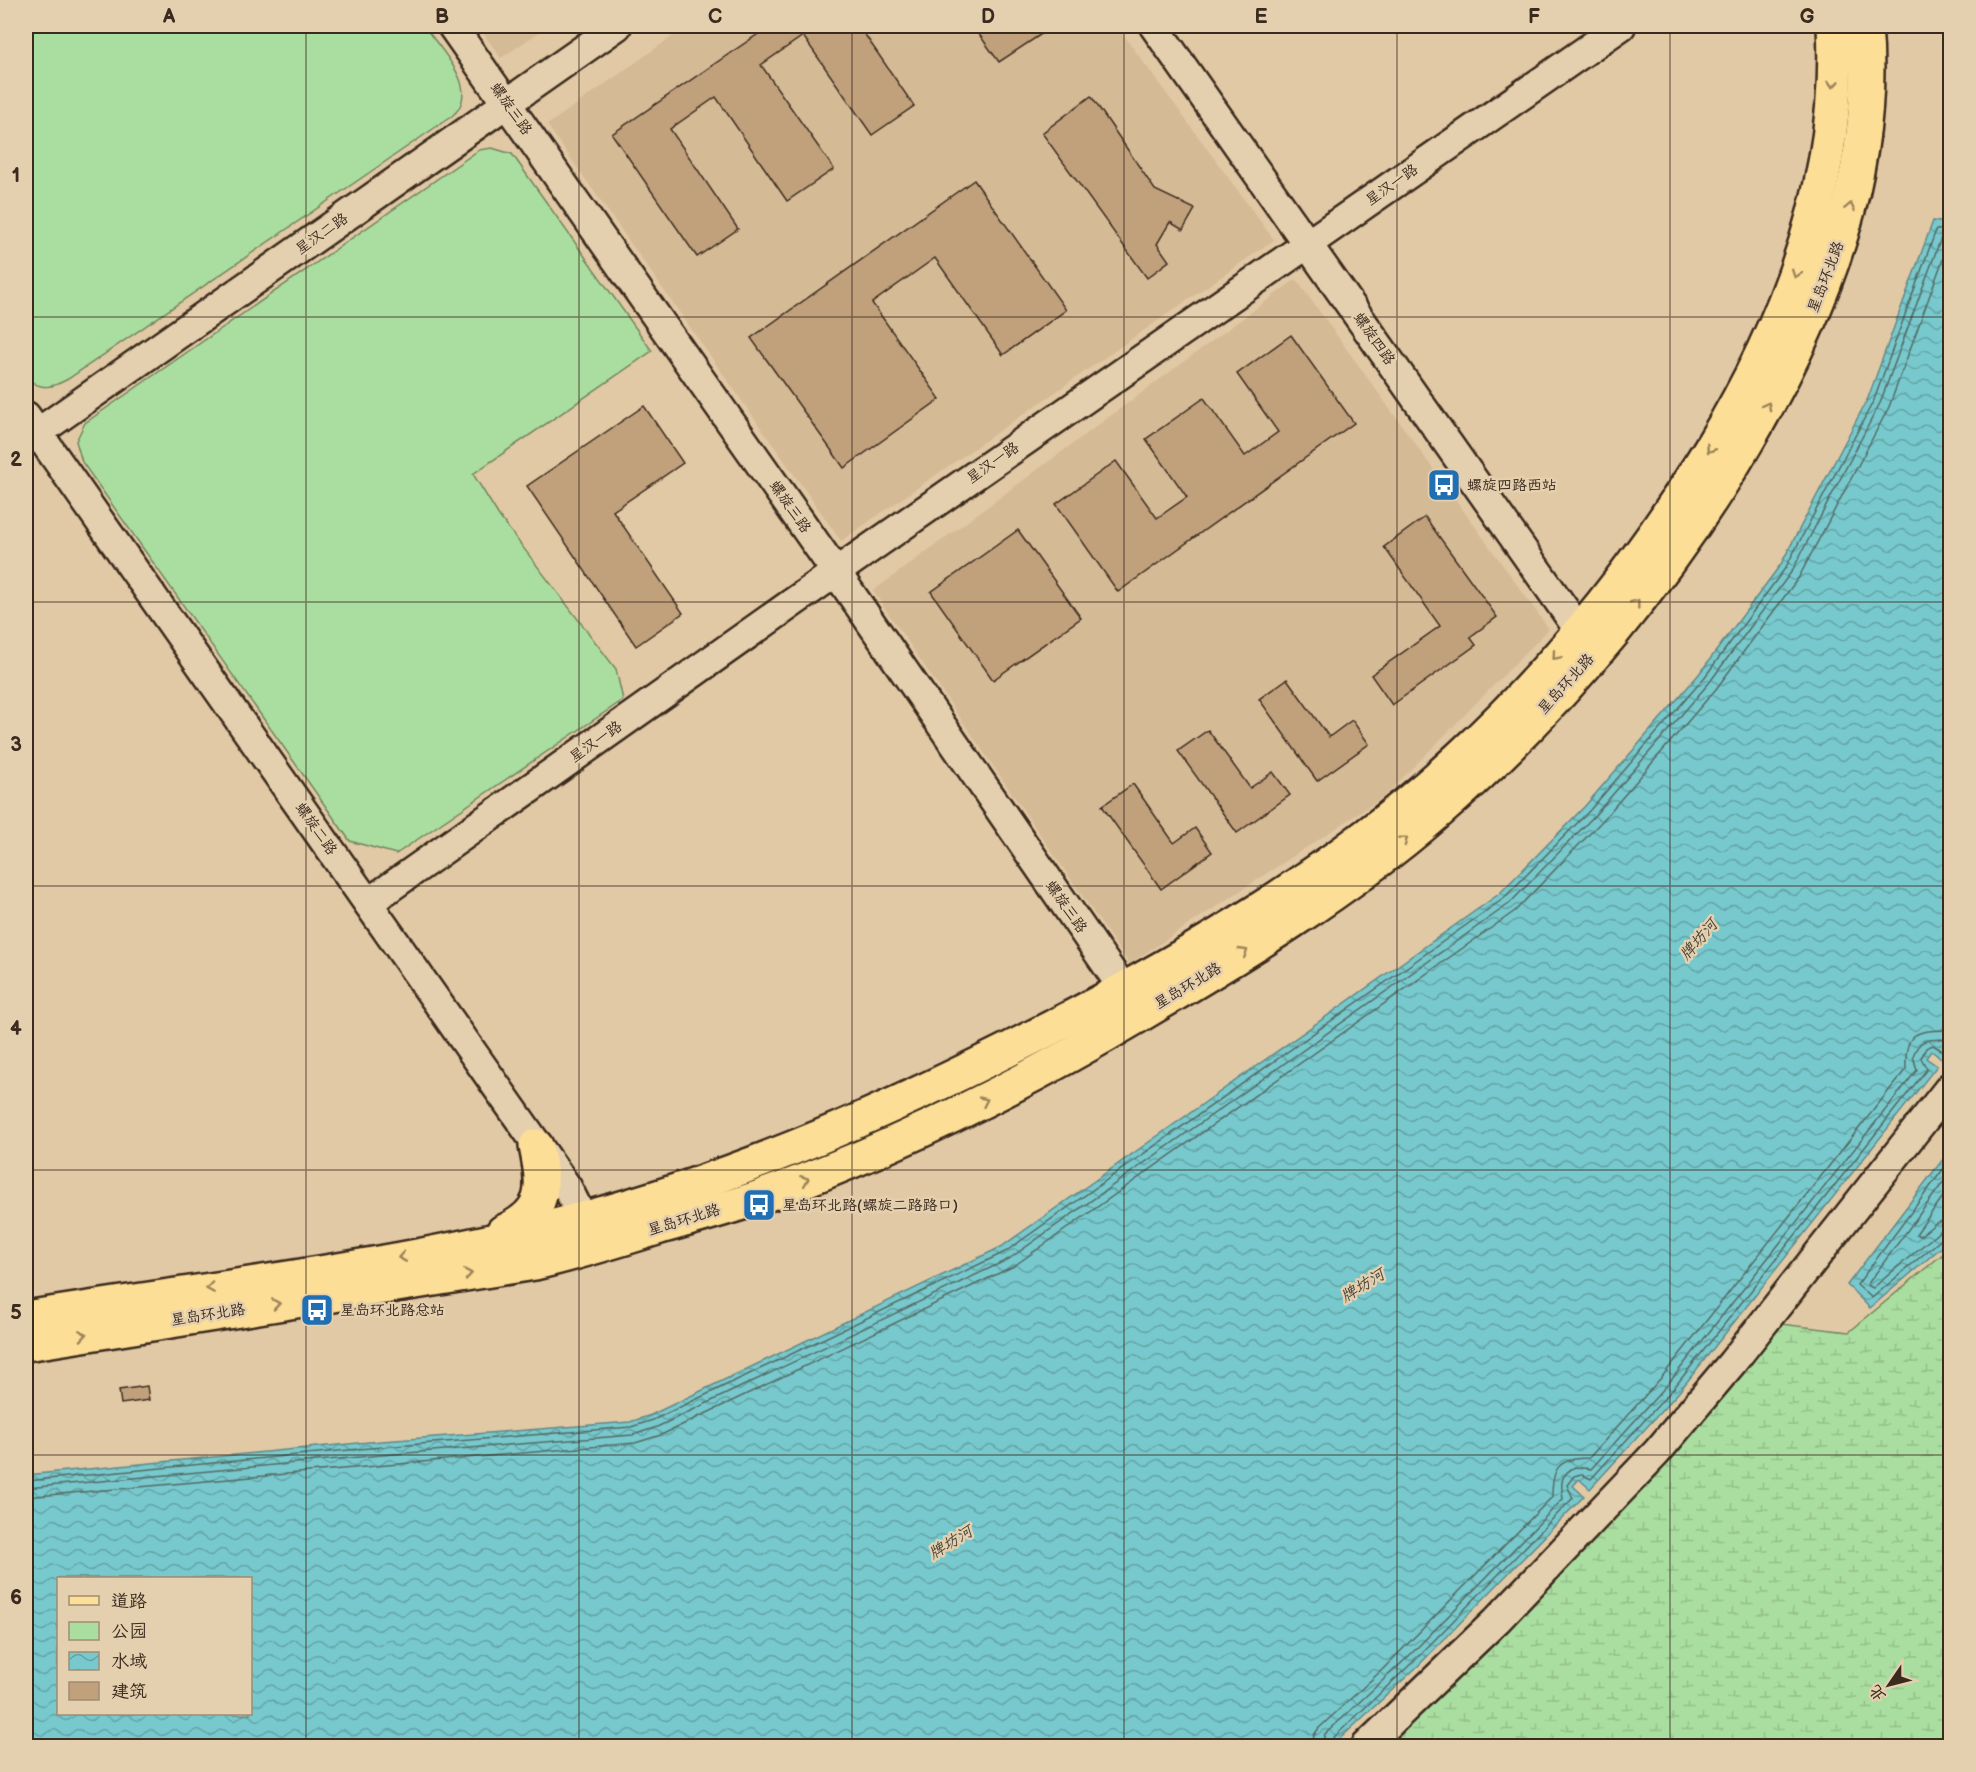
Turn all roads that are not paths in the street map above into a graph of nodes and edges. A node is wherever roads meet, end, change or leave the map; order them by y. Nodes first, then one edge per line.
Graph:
1 (452, 26) edge
2 (617, 26) edge
3 (1154, 26) edge
4 (1621, 26) edge
5 (1834, 26) edge
6 (1865, 26) edge
7 (506, 103) junction
8 (1307, 243) junction
9 (30, 430) edge
10 (836, 573) junction
11 (1589, 639) junction
12 (368, 903) junction
13 (1124, 990) junction
14 (1950, 1087) edge
15 (536, 1146) junction
16 (583, 1219) junction
17 (485, 1240) junction
18 (590, 1250) junction
19 (26, 1317) edge
20 (26, 1344) edge
21 (1366, 1746) edge

1 - 7 street, 螺旋三路
2 - 7 street, 星汉二路
3 - 8 street, 螺旋四路
4 - 8 street, 星汉一路
5 -> 11 main road, 星岛环北路
11 -> 6 main road, 星岛环北路
7 - 9 street, 星汉二路
7 - 10 street, 螺旋三路
8 - 10 street, 星汉一路
8 - 11 street, 螺旋四路
9 - 12 street, 螺旋二路
10 - 12 street, 星汉一路
10 - 13 street, 螺旋三路
11 -> 13 main road, 星岛环北路
18 -> 11 main road, 星岛环北路
12 - 15 street, 螺旋二路
13 - 16 main road, 星岛环北路
14 - 21 street
15 - 16 street, 螺旋二路
15 - 17 main road
16 - 17 main road, 星岛环北路
16 - 18 street, 螺旋二路
17 -> 19 main road, 星岛环北路
20 -> 18 main road, 星岛环北路

